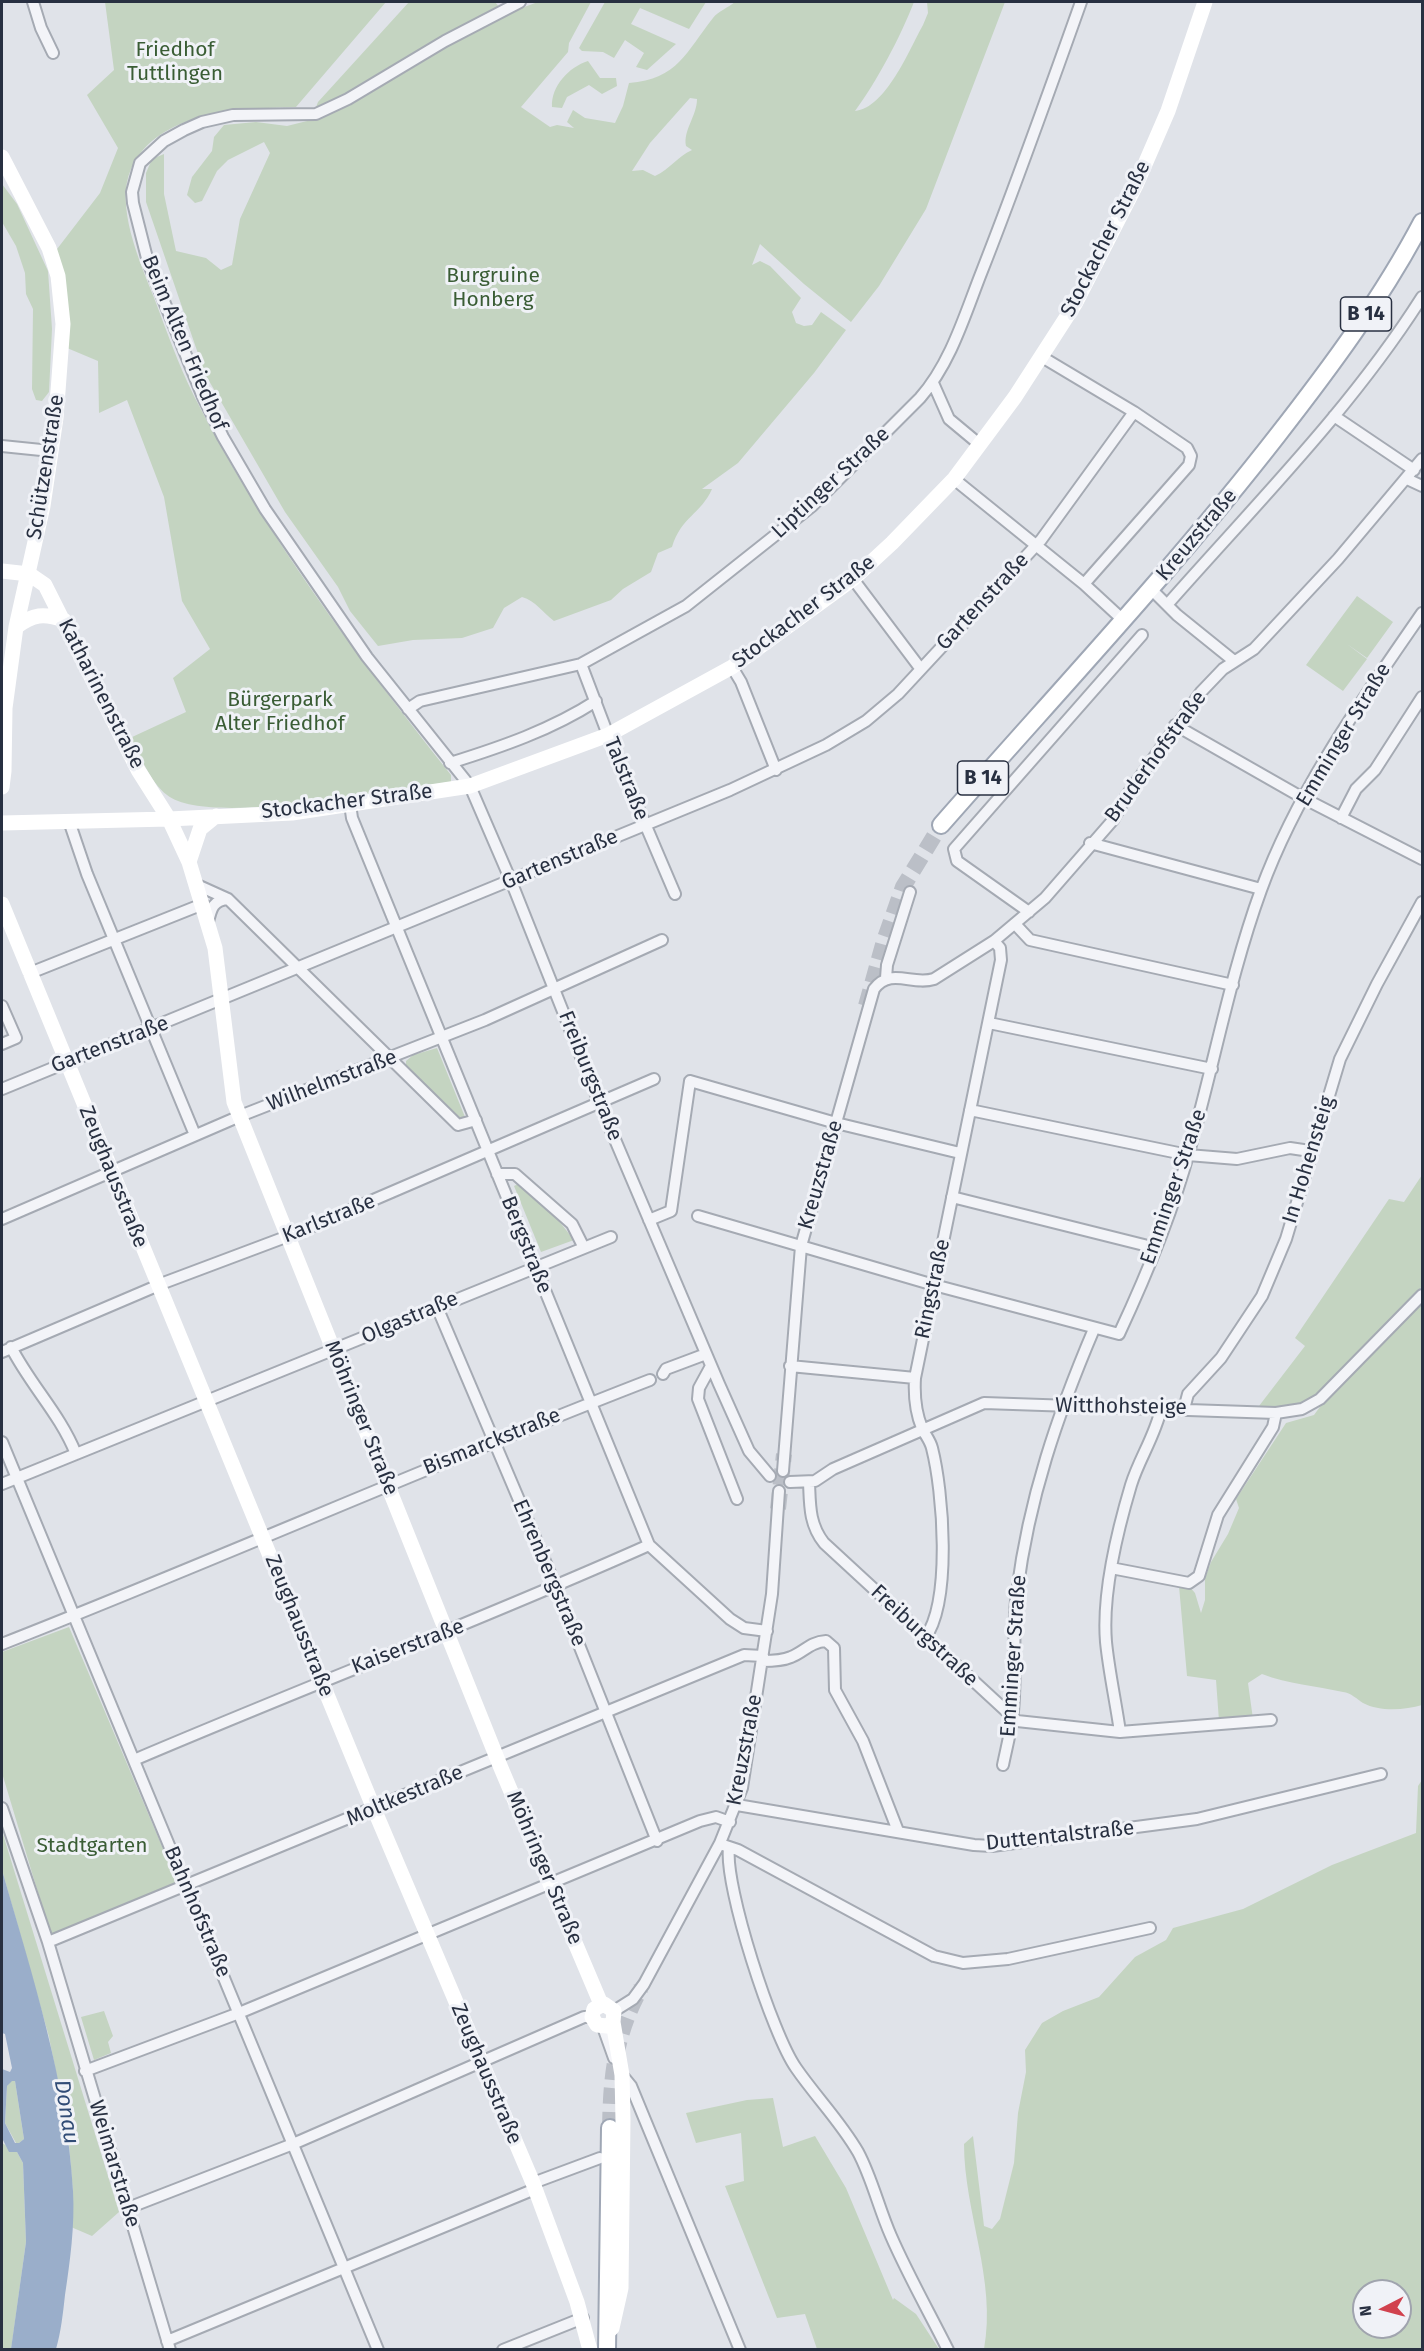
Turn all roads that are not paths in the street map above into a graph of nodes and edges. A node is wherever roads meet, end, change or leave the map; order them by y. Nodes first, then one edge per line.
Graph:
1 (33, 2) edge
2 (520, 2) edge
3 (1081, 2) edge
4 (1205, 2) edge
5 (53, 53) dead end
6 (2, 157) edge
7 (1422, 222) edge
8 (1422, 297) edge
9 (1042, 357) junction
10 (933, 383) junction
11 (1134, 412) junction
12 (1334, 416) junction
13 (979, 444) junction
14 (2, 446) edge
15 (51, 451) junction
16 (1422, 459) edge
17 (1410, 475) junction
18 (954, 479) junction
19 (1422, 486) edge
20 (36, 540) junction
21 (1036, 546) junction
22 (2, 571) edge
23 (28, 574) junction
24 (853, 579) junction
25 (1084, 584) junction
26 (45, 585) junction
27 (1151, 589) junction
28 (1167, 605) junction
29 (1422, 613) edge
30 (64, 620) junction
31 (1123, 620) junction
32 (16, 627) junction
33 (1142, 635) dead end
34 (1234, 661) junction
35 (581, 664) junction
36 (732, 667) junction
37 (920, 668) junction
38 (1422, 697) edge
39 (596, 701) junction
40 (408, 709) junction
41 (1175, 725) junction
42 (608, 735) junction
43 (614, 750) joint
44 (450, 763) junction
45 (777, 770) junction
46 (2, 783) edge
47 (470, 786) junction
48 (1303, 798) junction
49 (350, 804) junction
50 (216, 816) junction
51 (1341, 818) junction
52 (169, 819) junction
53 (69, 822) junction
54 (2, 823) edge
55 (644, 824) junction
56 (941, 825) tunnel mouth
57 (1090, 843) junction
58 (1422, 859) edge
59 (189, 861) junction
60 (511, 881) junction
61 (197, 885) junction
62 (1262, 889) junction
63 (910, 892) dead end
64 (675, 894) dead end
65 (228, 899) junction
66 (1422, 902) edge
67 (2, 904) edge
68 (203, 904) junction
69 (1029, 912) junction
70 (208, 922) junction
71 (1015, 924) junction
72 (396, 925) junction
73 (114, 938) junction
74 (662, 940) dead end
75 (994, 941) junction
76 (297, 967) junction
77 (30, 973) junction
78 (886, 978) junction
79 (1233, 985) junction
80 (554, 989) junction
81 (223, 999) junction
82 (2, 1006) edge
83 (989, 1023) junction
84 (153, 1029) junction
85 (442, 1037) junction
86 (2, 1044) edge
87 (391, 1058) junction
88 (66, 1062) junction
89 (1212, 1069) junction
90 (654, 1079) dead end
91 (2, 1089) edge
92 (599, 1102) junction
93 (970, 1110) junction
94 (240, 1116) junction
95 (476, 1120) junction
96 (836, 1123) junction
97 (195, 1135) junction
98 (1310, 1151) junction
99 (489, 1152) junction
100 (960, 1153) junction
101 (1188, 1155) junction
102 (111, 1171) junction
103 (497, 1174) junction
104 (952, 1197) junction
105 (698, 1216) dead end
106 (2, 1219) edge
107 (650, 1220) junction
108 (288, 1237) junction
109 (611, 1237) dead end
110 (584, 1246) junction
111 (801, 1246) junction
112 (1156, 1248) junction
113 (535, 1265) junction
114 (158, 1285) junction
115 (934, 1285) junction
116 (1422, 1295) edge
117 (437, 1307) junction
118 (1094, 1329) junction
119 (6, 1349) edge
120 (333, 1350) junction
121 (706, 1354) junction
122 (711, 1366) junction
123 (790, 1366) junction
124 (663, 1374) dead end
125 (915, 1378) junction
126 (650, 1380) dead end
127 (207, 1402) junction
128 (592, 1402) junction
129 (1061, 1406) junction
130 (1184, 1408) junction
131 (1161, 1409) junction
132 (1276, 1413) junction
133 (923, 1430) junction
134 (494, 1441) junction
135 (2, 1442) edge
136 (76, 1454) junction
137 (783, 1470) junction
138 (770, 1476) junction
139 (16, 1478) junction
140 (790, 1482) junction
141 (809, 1482) junction
142 (2, 1484) edge
143 (388, 1485) junction
144 (779, 1491) junction
145 (737, 1499) dead end
146 (263, 1538) junction
147 (649, 1545) junction
148 (1111, 1568) junction
149 (556, 1587) junction
150 (74, 1615) junction
151 (767, 1631) junction
152 (448, 1632) junction
153 (925, 1638) junction
154 (2, 1644) edge
155 (763, 1658) junction
156 (322, 1680) junction
157 (607, 1712) junction
158 (1013, 1718) junction
159 (1271, 1720) dead end
160 (1120, 1732) junction
161 (498, 1757) junction
162 (134, 1760) junction
163 (1003, 1765) dead end
164 (1381, 1774) dead end
165 (737, 1805) junction
166 (2, 1808) edge
167 (374, 1809) junction
168 (730, 1822) junction
169 (898, 1831) junction
170 (657, 1841) junction
171 (724, 1846) junction
172 (550, 1884) junction
173 (186, 1887) junction
174 (1150, 1928) dead end
175 (427, 1934) junction
176 (48, 1942) junction
177 (239, 2013) junction
178 (605, 2016) junction
179 (480, 2062) junction
180 (85, 2071) junction
181 (622, 2075) junction
182 (610, 2128) tunnel mouth
183 (293, 2144) junction
184 (600, 2158) dead end
185 (534, 2186) junction
186 (128, 2208) junction
187 (344, 2268) junction
188 (606, 2291) junction
189 (583, 2318) junction
190 (609, 2331) junction
191 (169, 2345) edge
192 (378, 2349) edge
193 (503, 2349) edge
194 (590, 2349) edge
195 (596, 2349) edge
196 (607, 2349) edge
197 (740, 2349) edge
198 (948, 2349) edge

1 - 5 street
2 - 40 street, Beim Alten Friedhof
3 - 10 street, Liptinger Straße
4 - 9 street, Stockacher Straße
6 - 15 street, Schützenstraße
7 - 27 main road, Kreuzstraße / B 14
8 - 12 street
9 - 11 street
9 - 13 street, Stockacher Straße
10 - 13 street
10 - 35 street, Liptinger Straße
11 - 21 street, Gartenstraße
11 - 25 street
12 - 17 street
12 - 28 street
13 - 18 street, Stockacher Straße
14 - 15 street
15 - 20 street, Schützenstraße
16 - 17 street, Bruderhofstraße
17 - 19 street
17 - 34 street, Bruderhofstraße
18 - 21 street
18 - 24 street, Stockacher Straße
20 - 23 street, Schützenstraße
20 - 26 street
21 - 25 street
21 - 37 street, Gartenstraße
22 - 23 street
23 - 26 street, Katharinenstraße
23 - 32 street, Schützenstraße
24 - 36 street, Stockacher Straße
24 - 37 street
25 - 31 street
26 - 30 street, Katharinenstraße
27 - 28 street
27 - 31 main road, Kreuzstraße / B 14
28 - 34 street
29 - 48 street, Emminger Straße
30 - 32 street
30 - 52 street, Katharinenstraße
31 - 56 main road, Kreuzstraße / B 14
32 - 46 street, Schützenstraße
33 - 69 street
34 - 41 street, Bruderhofstraße
35 - 39 street, Talstraße
35 - 40 street, Liptinger Straße
36 - 42 street, Stockacher Straße
36 - 45 street
37 - 45 street, Gartenstraße
38 - 51 street
39 - 42 street, Talstraße
39 - 44 street, Stockacher Straße
40 - 44 street
41 - 48 street
41 - 57 street, Bruderhofstraße
42 - 43 street, Talstraße
42 - 47 street, Stockacher Straße
43 - 55 street, Talstraße
44 - 47 street
45 - 55 street, Gartenstraße
47 - 49 street, Stockacher Straße
47 - 60 street, Freiburgstraße
48 - 51 street
48 - 62 street, Emminger Straße
49 - 50 street, Stockacher Straße
49 - 72 street, Bergstraße
50 - 52 street, Stockacher Straße
50 - 59 street
51 - 58 street
52 - 53 street, Stockacher Straße
52 - 59 street, Möhringer Straße
53 - 54 street, Stockacher Straße
53 - 73 street
55 - 60 street, Gartenstraße
55 - 64 street, Talstraße
57 - 62 street
57 - 69 street, Bruderhofstraße
59 - 61 street, Möhringer Straße
60 - 72 street, Gartenstraße
60 - 80 street, Freiburgstraße
61 - 65 street
61 - 68 street, Möhringer Straße
62 - 79 street, Emminger Straße
63 - 78 street, Kreuzstraße
65 - 70 street
65 - 76 street
66 - 98 street, In Hohensteig
67 - 77 street, Zeughausstraße
68 - 70 street, Möhringer Straße
68 - 73 street
69 - 71 street, Bruderhofstraße
70 - 81 street, Möhringer Straße
71 - 75 street, Bruderhofstraße
71 - 79 street
72 - 76 street, Gartenstraße
72 - 85 street, Bergstraße
73 - 77 street
73 - 84 street
74 - 80 street, Wilhelmstraße
75 - 78 street, Bruderhofstraße
75 - 83 street, Ringstraße
76 - 81 street, Gartenstraße
76 - 87 street
77 - 88 street, Zeughausstraße
78 - 96 street, Kreuzstraße
79 - 89 street, Emminger Straße
80 - 85 street, Wilhelmstraße
80 - 92 street, Freiburgstraße
81 - 84 street, Gartenstraße
81 - 94 street, Möhringer Straße
82 - 86 street
83 - 89 street
83 - 93 street, Ringstraße
84 - 88 street, Gartenstraße
84 - 97 street
85 - 87 street, Wilhelmstraße
85 - 95 street, Bergstraße
87 - 94 street, Wilhelmstraße
87 - 95 street
88 - 91 street, Gartenstraße
88 - 102 street, Zeughausstraße
89 - 101 street, Emminger Straße
90 - 92 street, Karlstraße
92 - 99 street, Karlstraße
92 - 107 street, Freiburgstraße
93 - 100 street, Ringstraße
93 - 101 street
94 - 97 street, Wilhelmstraße
94 - 108 street, Möhringer Straße
95 - 99 street, Bergstraße
96 - 100 street
96 - 107 street
96 - 111 street, Kreuzstraße
97 - 102 street, Wilhelmstraße
98 - 101 street
98 - 130 street, In Hohensteig
99 - 103 street, Bergstraße
99 - 108 street, Karlstraße
100 - 104 street, Ringstraße
101 - 112 street, Emminger Straße
102 - 106 street, Wilhelmstraße
102 - 114 street, Zeughausstraße
103 - 110 street
103 - 113 street, Bergstraße
104 - 112 street
104 - 115 street, Ringstraße
105 - 111 street
107 - 121 street, Freiburgstraße
108 - 114 street, Karlstraße
108 - 120 street, Möhringer Straße
109 - 110 street, Olgastraße
110 - 113 street, Olgastraße
111 - 115 street
111 - 123 street, Kreuzstraße
112 - 118 street, Emminger Straße
113 - 117 street, Olgastraße
113 - 128 street, Bergstraße
114 - 119 street, Karlstraße
114 - 127 street, Zeughausstraße
115 - 118 street
115 - 125 street, Ringstraße
116 - 132 street, Witthohsteige
117 - 120 street, Olgastraße
117 - 134 street, Ehrenbergstraße
118 - 129 street, Emminger Straße
119 - 136 street
120 - 127 street, Olgastraße
120 - 143 street, Möhringer Straße
121 - 122 street, Freiburgstraße
121 - 124 street
122 - 138 street, Freiburgstraße
122 - 145 street
123 - 125 street
123 - 137 street, Kreuzstraße
125 - 133 street, Ringstraße
126 - 128 street, Bismarckstraße
127 - 136 street, Olgastraße
127 - 146 street, Zeughausstraße
128 - 134 street, Bismarckstraße
128 - 147 street, Bergstraße
129 - 131 street, Witthohsteige
129 - 133 street, Witthohsteige
129 - 158 street, Emminger Straße
130 - 131 street, Witthohsteige
130 - 132 street, Witthohsteige
131 - 148 street
132 - 148 street
133 - 141 street, Witthohsteige
133 - 153 street, Ringstraße
134 - 143 street, Bismarckstraße
134 - 149 street, Ehrenbergstraße
135 - 139 street, Bahnhofstraße
136 - 139 street, Olgastraße
137 - 138 street
137 - 140 street
138 - 144 street
139 - 142 street, Olgastraße
139 - 150 street, Bahnhofstraße
140 - 141 street, Witthohsteige
140 - 144 street
141 - 153 street, Freiburgstraße
143 - 146 street, Bismarckstraße
143 - 152 street, Möhringer Straße
144 - 151 street, Kreuzstraße
146 - 150 street, Bismarckstraße
146 - 156 street, Zeughausstraße
147 - 149 street, Kaiserstraße
147 - 151 street, Bergstraße
148 - 160 street
149 - 152 street, Kaiserstraße
149 - 157 street, Ehrenbergstraße
150 - 154 street, Bismarckstraße
150 - 162 street, Bahnhofstraße
151 - 155 street, Kreuzstraße
152 - 156 street, Kaiserstraße
152 - 161 street, Möhringer Straße
153 - 158 street, Freiburgstraße
155 - 157 street, Moltkestraße
155 - 165 street, Kreuzstraße
155 - 169 street, Moltkestraße
156 - 162 street, Kaiserstraße
156 - 167 street, Zeughausstraße
157 - 161 street, Moltkestraße
157 - 170 street, Ehrenbergstraße
158 - 160 street, Freiburgstraße
158 - 163 street, Emminger Straße
159 - 160 street, Freiburgstraße
161 - 167 street, Moltkestraße
161 - 172 street, Möhringer Straße
162 - 173 street, Bahnhofstraße
164 - 169 street, Duttentalstraße
165 - 168 street, Kreuzstraße
165 - 169 street, Duttentalstraße
166 - 176 street, Weimarstraße
167 - 173 street, Moltkestraße
167 - 175 street, Zeughausstraße
168 - 170 street
168 - 171 street, Kreuzstraße
170 - 172 street
171 - 174 street
171 - 178 street, Kreuzstraße
171 - 198 street
172 - 175 street
172 - 178 street, Möhringer Straße
173 - 176 street, Moltkestraße
173 - 177 street, Bahnhofstraße
175 - 177 street
175 - 179 street, Zeughausstraße
176 - 180 street, Weimarstraße
177 - 180 street
177 - 183 street, Bahnhofstraße
178 - 179 street
178 - 181 street, Möhringer Straße
179 - 183 street
179 - 185 street, Zeughausstraße
180 - 186 street, Weimarstraße
181 - 190 street, Möhringer Straße
181 - 197 street
182 - 188 main road
183 - 186 street
183 - 187 street, Bahnhofstraße
184 - 185 street
185 - 187 street
185 - 189 street, Zeughausstraße
186 - 191 street, Weimarstraße
187 - 191 street
187 - 192 street, Bahnhofstraße
188 - 190 main road
188 - 195 main road
189 - 193 street
189 - 194 street, Zeughausstraße
190 - 196 main road

